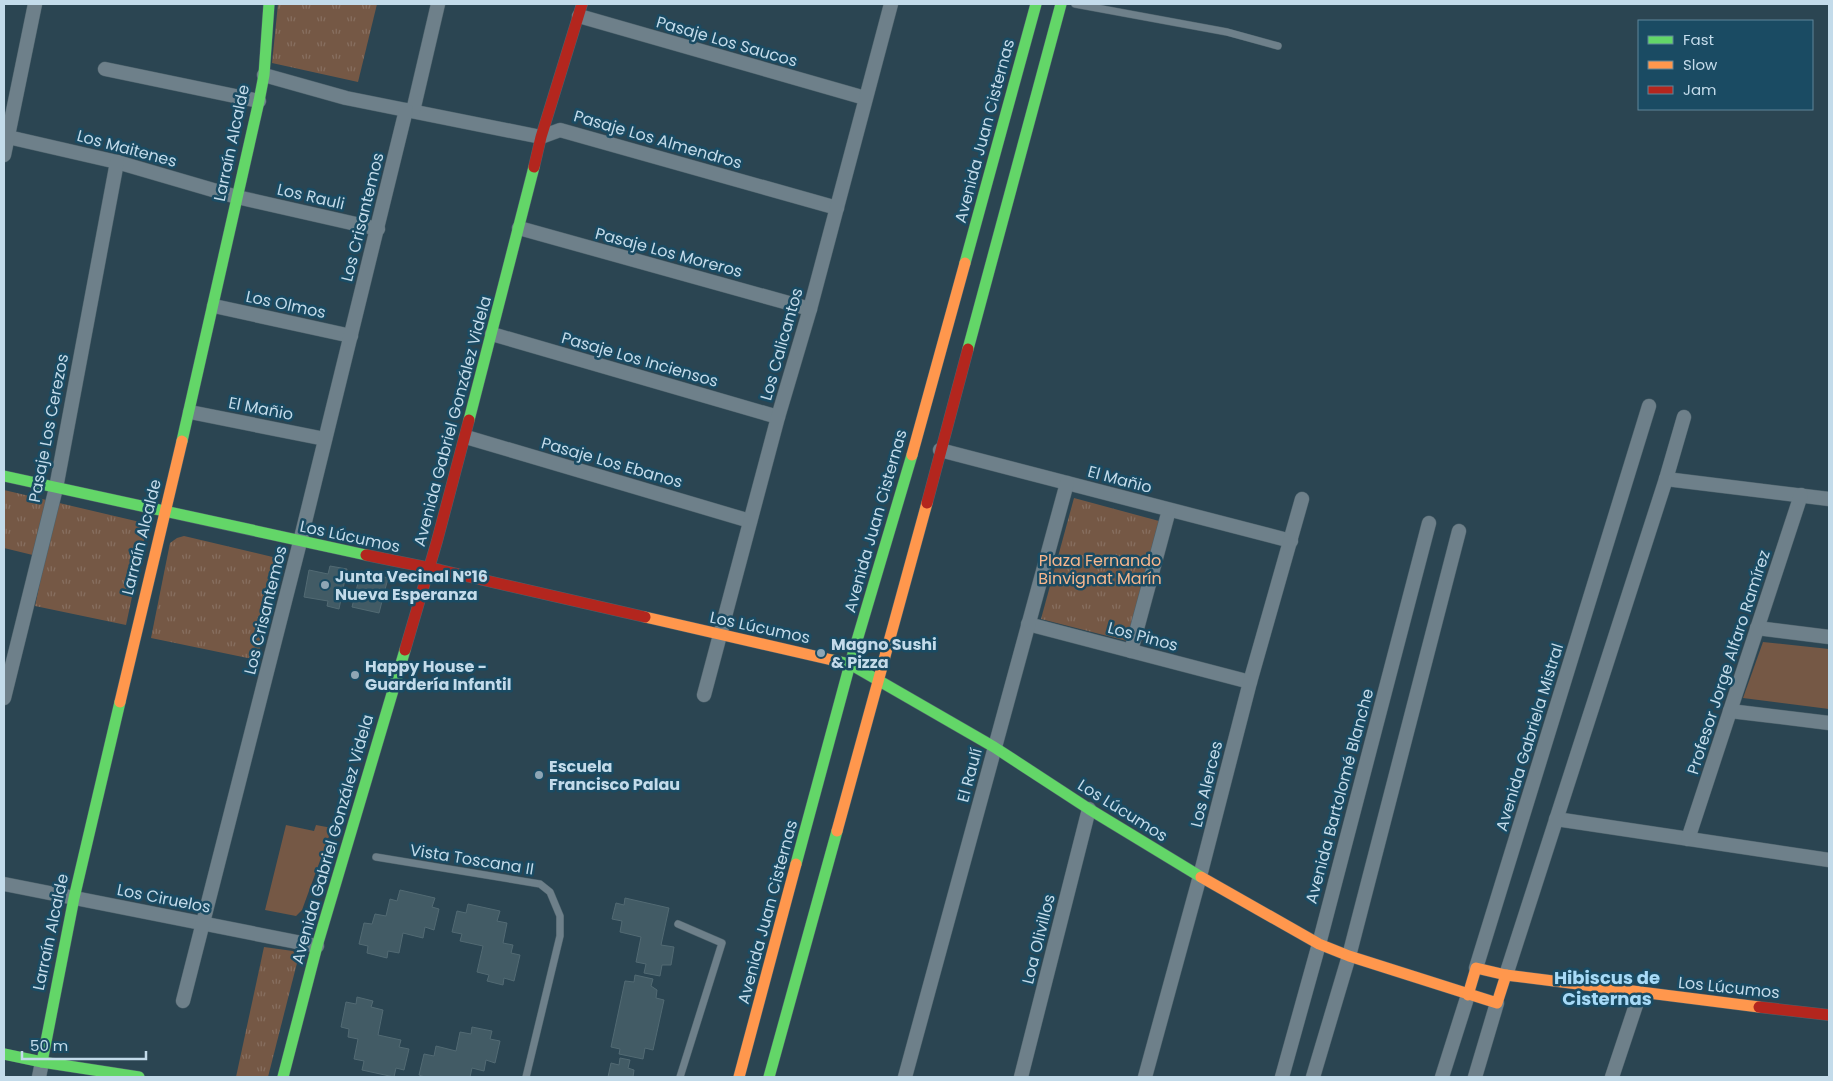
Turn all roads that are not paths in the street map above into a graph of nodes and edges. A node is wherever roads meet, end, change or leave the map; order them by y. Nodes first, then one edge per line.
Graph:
1 (34, 4) edge
2 (269, 4) edge
3 (438, 4) edge
4 (891, 4) edge
5 (1036, 4) edge
6 (1061, 4) edge
7 (1075, 4) edge
8 (580, 10) edge
9 (1278, 46) dead end
10 (105, 69) dead end
11 (264, 75) junction
12 (865, 98) junction
13 (259, 101) junction
14 (409, 110) junction
15 (8, 137) junction
16 (541, 137) junction
17 (4, 155) edge
18 (117, 162) junction
19 (237, 197) junction
20 (837, 208) junction
21 (519, 228) junction
22 (378, 229) junction
23 (214, 306) junction
24 (810, 310) junction
25 (492, 334) junction
26 (351, 336) junction
27 (1649, 406) dead end
28 (190, 412) junction
29 (778, 417) junction
30 (1684, 417) dead end
31 (466, 437) junction
32 (325, 439) junction
33 (940, 450) junction
34 (4, 476) edge
35 (1666, 479) junction
36 (1067, 483) junction
37 (56, 488) junction
38 (1800, 495) junction
39 (1302, 499) dead end
40 (1829, 499) edge
41 (1169, 510) junction
42 (164, 512) junction
43 (750, 521) junction
44 (1428, 523) dead end
45 (1459, 530) dead end
46 (1290, 541) junction
47 (300, 542) junction
48 (429, 569) junction
49 (1028, 624) junction
50 (1758, 628) junction
51 (720, 636) junction
52 (1829, 637) edge
53 (1131, 651) junction
54 (850, 664) junction
55 (879, 682) junction
56 (1250, 682) junction
57 (704, 694) dead end
58 (4, 698) edge
59 (1730, 710) junction
60 (1829, 723) edge
61 (994, 747) junction
62 (1089, 809) junction
63 (1556, 818) junction
64 (1688, 839) junction
65 (376, 858) dead end
66 (1829, 860) edge
67 (1200, 876) junction
68 (4, 884) edge
69 (74, 898) junction
70 (202, 923) junction
71 (678, 924) dead end
72 (1319, 944) junction
73 (316, 946) junction
74 (1349, 956) junction
75 (1476, 968) junction
76 (1506, 975) junction
77 (1640, 993) junction
78 (1468, 995) junction
79 (183, 1001) dead end
80 (1497, 1004) junction
81 (1829, 1015) edge
82 (4, 1054) edge
83 (42, 1062) junction
84 (39, 1077) edge
85 (138, 1077) edge
86 (284, 1077) edge
87 (526, 1077) edge
88 (680, 1077) edge
89 (739, 1077) edge
90 (769, 1077) edge
91 (904, 1077) edge
92 (1020, 1077) edge
93 (1144, 1077) edge
94 (1282, 1077) edge
95 (1313, 1077) edge
96 (1442, 1077) edge
97 (1475, 1077) edge
98 (1612, 1077) edge

1 - 15 street
2 - 11 street, Larraín Alcalde
3 - 14 street, Los Crisantemos
4 - 12 street, Los Calicantos
5 - 54 street, Avenida Juan Cisternas
6 - 33 street
7 - 9 lane
8 - 12 street, Pasaje Los Saucos
8 - 16 street, Avenida Gabriel González Videla
10 - 13 street
11 - 13 street, Larraín Alcalde
11 - 14 street, Pasaje Los Almendros
12 - 20 street, Los Calicantos
13 - 19 street, Larraín Alcalde
14 - 16 street, Pasaje Los Almendros
14 - 22 street, Los Crisantemos
15 - 17 street
15 - 18 street, Los Maitenes
16 - 20 street, Pasaje Los Almendros
16 - 21 street, Avenida Gabriel González Videla
18 - 19 street, Los Maitenes
18 - 37 street, Pasaje Los Cerezos
19 - 22 street, Los Rauli
19 - 23 street, Larraín Alcalde
20 - 24 street, Los Calicantos
21 - 24 street, Pasaje Los Moreros
21 - 25 street, Avenida Gabriel González Videla
22 - 26 street, Los Crisantemos
23 - 26 street, Los Olmos
23 - 28 street, Larraín Alcalde
24 - 29 street, Los Calicantos
25 - 29 street, Pasaje Los Inciensos
25 - 31 street, Avenida Gabriel González Videla
26 - 32 street, Los Crisantemos
27 - 75 street, Avenida Gabriela Mistral
28 - 32 street, El Mañio
28 - 42 street, Larraín Alcalde
29 - 43 street, Los Calicantos
30 - 35 street
31 - 43 street, Pasaje Los Ebanos
31 - 48 street, Avenida Gabriel González Videla
32 - 47 street, Los Crisantemos
33 - 36 street, El Mañio
33 - 55 street
34 - 37 street, Los Lúcumos
35 - 38 street
35 - 63 street
36 - 41 street, El Mañio
36 - 49 street, El Raulí
37 - 42 street, Los Lúcumos
37 - 58 street, Pasaje Los Cerezos
38 - 40 street
38 - 50 street, Profesor Jorge Alfaro Ramírez
39 - 46 street, Los Alerces
41 - 46 street, El Mañio
41 - 53 street
42 - 47 street, Los Lúcumos
42 - 69 street, Larraín Alcalde
43 - 51 street, Los Calicantos
44 - 72 street, Avenida Bartolomé Blanche
45 - 74 street
46 - 56 street, Los Alerces
47 - 48 street, Los Lúcumos
47 - 70 street, Los Crisantemos
48 - 51 street, Los Lúcumos
48 - 73 street, Avenida Gabriel González Videla
49 - 53 street, Los Pinos
49 - 61 street, El Raulí
50 - 52 street
50 - 59 street, Profesor Jorge Alfaro Ramírez
51 - 54 street, Los Lúcumos
51 - 57 street, Los Calicantos
53 - 56 street, Los Pinos
54 - 55 street, Los Lúcumos
54 - 89 street, Avenida Juan Cisternas
55 - 61 street, Los Lúcumos
55 - 90 street
56 - 67 street, Los Alerces
59 - 60 street
59 - 64 street, Profesor Jorge Alfaro Ramírez
61 - 62 street, Los Lúcumos
61 - 91 street, El Raulí
62 - 67 street, Los Lúcumos
62 - 92 street, Loa Olivillos
63 - 64 street
63 - 76 street
64 - 66 street
65 - 87 lane, Vista Toscana II
67 - 72 street, Los Lúcumos
67 - 93 street, Los Alerces
68 - 69 street, Los Ciruelos
69 - 70 street, Los Ciruelos
69 - 83 street, Larraín Alcalde
70 - 73 street, Los Ciruelos
70 - 79 street, Los Crisantemos
71 - 88 lane
72 - 74 street, Los Lúcumos
72 - 94 street, Avenida Bartolomé Blanche
73 - 86 street, Avenida Gabriel González Videla
74 - 78 street, Los Lúcumos
74 - 95 street
75 - 76 street, Los Lúcumos
75 - 78 street, Avenida Gabriela Mistral
76 - 77 street, Los Lúcumos
76 - 80 street
77 - 81 street, Los Lúcumos
77 - 98 street
78 - 80 street, Los Lúcumos
78 - 96 street, Avenida Gabriela Mistral
80 - 97 street
82 - 83 street
83 - 84 street, Larraín Alcalde
83 - 85 street

